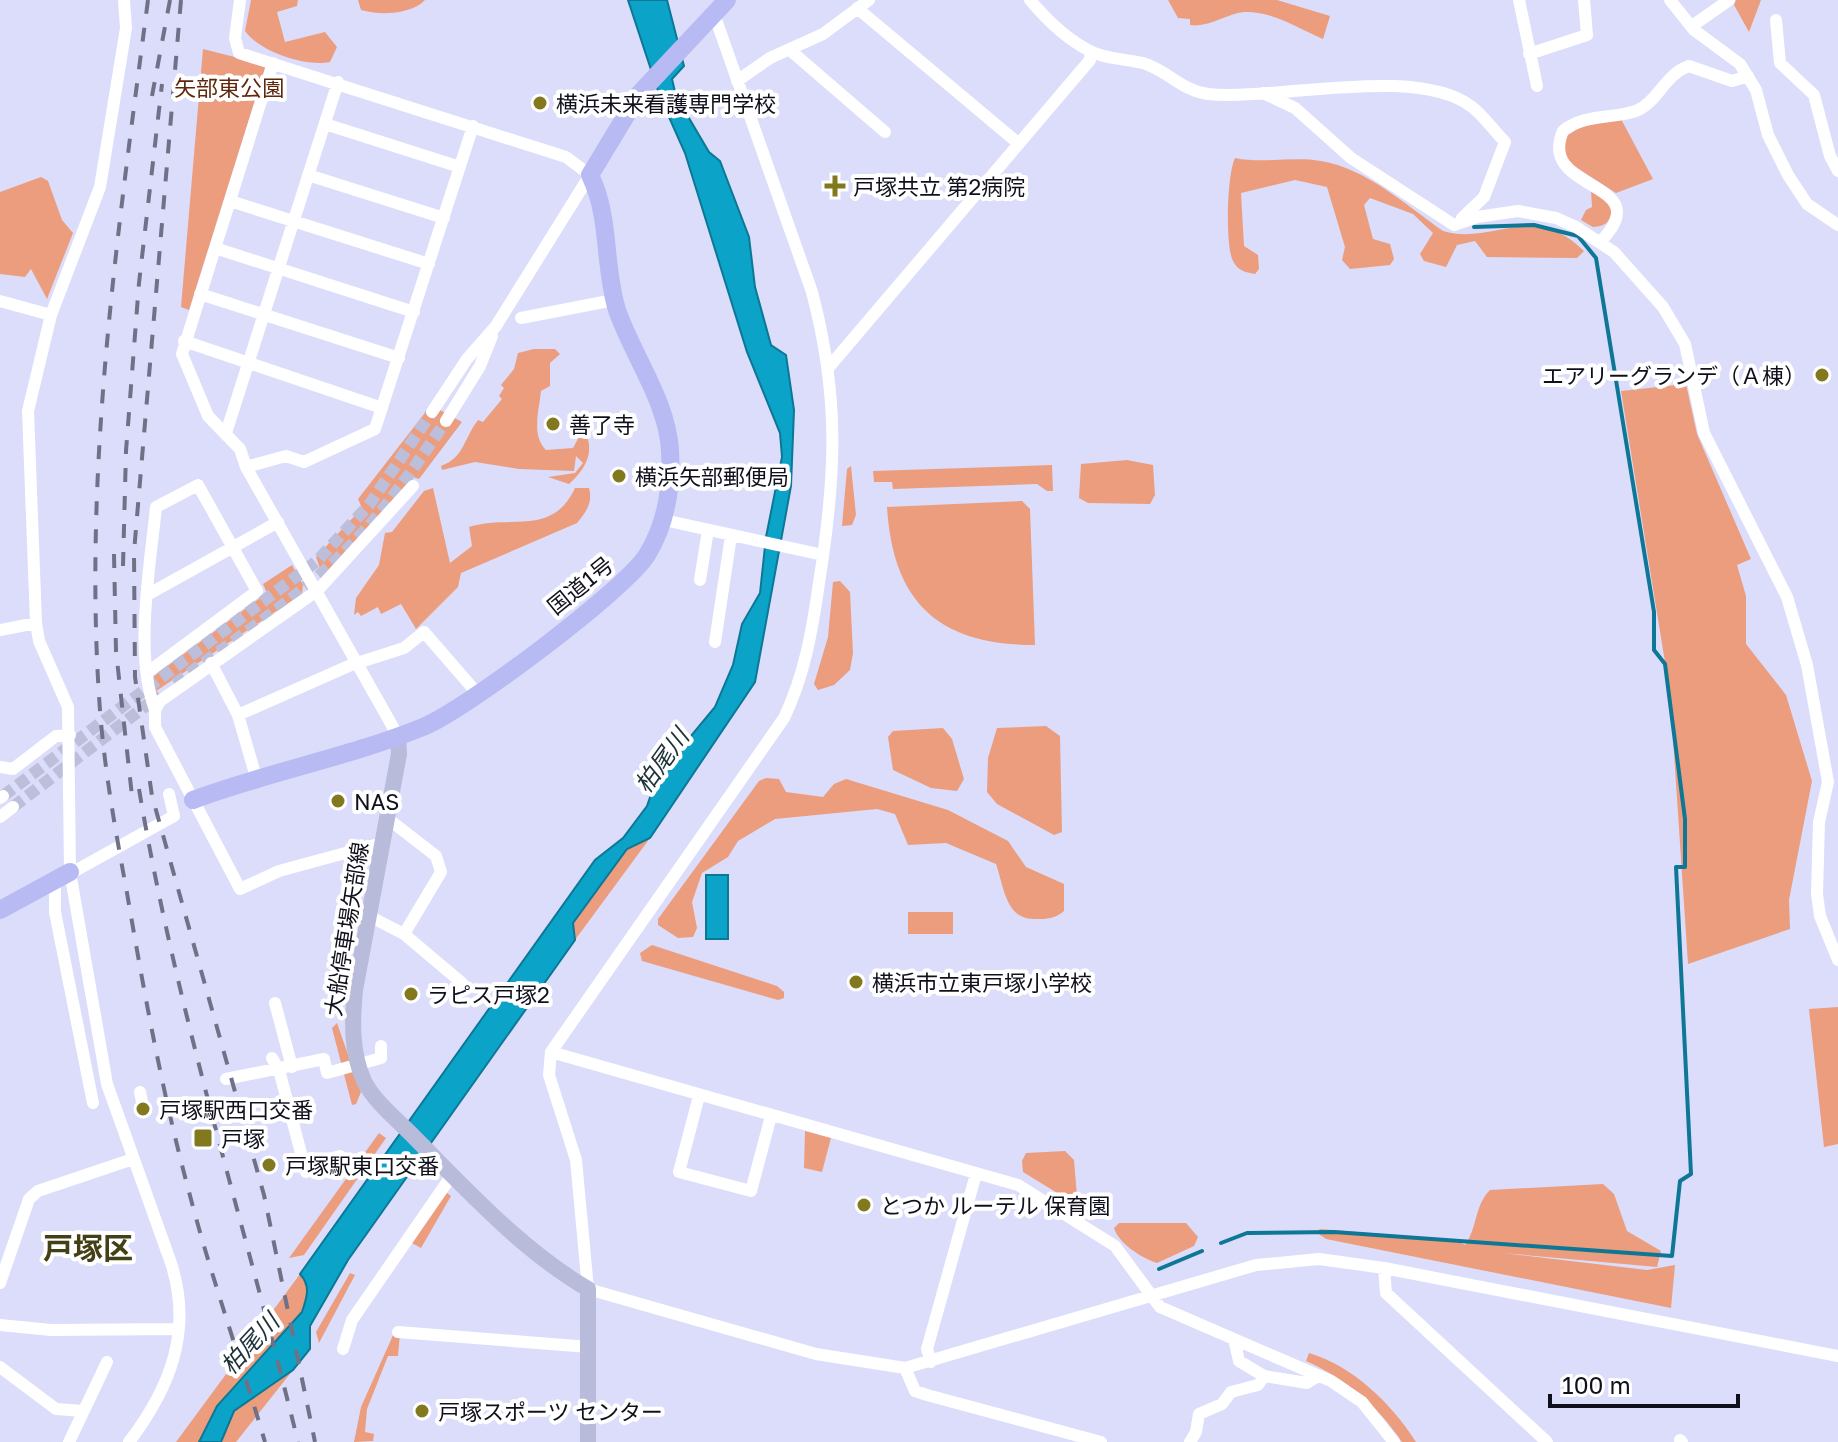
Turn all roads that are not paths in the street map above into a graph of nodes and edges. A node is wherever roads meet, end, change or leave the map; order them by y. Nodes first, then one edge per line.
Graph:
1 (124, 0) edge
2 (240, 0) edge
3 (727, 0) edge
4 (869, 0) edge
5 (1519, 0) edge
6 (1584, 0) edge
7 (1670, 0) edge
8 (1729, 0) edge
9 (1034, 2) edge
10 (857, 8) junction
11 (709, 19) junction
12 (1776, 20) dead end
13 (1692, 26) junction
14 (791, 51) junction
15 (1091, 52) junction
16 (1529, 54) junction
17 (273, 63) junction
18 (1748, 76) junction
19 (737, 81) junction
20 (338, 82) junction
21 (1537, 86) dead end
22 (1260, 91) junction
23 (325, 124) junction
24 (473, 126) junction
25 (885, 132) dead end
26 (1019, 144) junction
27 (460, 167) junction
28 (1838, 171) edge
29 (308, 175) junction
30 (590, 175) junction
31 (230, 201) junction
32 (444, 218) junction
33 (294, 222) junction
34 (1454, 225) junction
35 (1838, 225) edge
36 (1601, 241) junction
37 (215, 248) junction
38 (429, 264) junction
39 (279, 269) junction
40 (200, 294) junction
41 (614, 300) junction
42 (0, 301) edge
43 (414, 312) junction
44 (51, 315) junction
45 (264, 315) junction
46 (521, 318) dead end
47 (496, 326) junction
48 (184, 341) junction
49 (399, 358) junction
50 (249, 363) junction
51 (829, 367) junction
52 (382, 408) junction
53 (432, 412) tunnel mouth
54 (446, 421) tunnel mouth
55 (226, 433) junction
56 (246, 467) junction
57 (413, 486) dead end
58 (664, 520) junction
59 (278, 522) junction
60 (708, 530) junction
61 (733, 536) junction
62 (233, 546) junction
63 (823, 555) junction
64 (700, 580) dead end
65 (318, 590) junction
66 (147, 595) junction
67 (36, 623) junction
68 (0, 630) edge
69 (715, 642) dead end
70 (359, 662) junction
71 (211, 663) junction
72 (148, 672) junction
73 (477, 693) junction
74 (155, 710) junction
75 (238, 715) junction
76 (70, 735) junction
77 (398, 736) junction
78 (0, 767) edge
79 (256, 777) junction
80 (169, 794) dead end
81 (193, 800) junction
82 (13, 807) tunnel mouth
83 (0, 817) edge
84 (387, 818) junction
85 (382, 843) junction
86 (70, 872) junction
87 (0, 910) edge
88 (369, 916) junction
89 (404, 934) junction
90 (1838, 960) edge
91 (462, 983) dead end
92 (275, 1003) dead end
93 (381, 1046) dead end
94 (551, 1052) junction
95 (275, 1064) junction
96 (292, 1067) junction
97 (226, 1079) dead end
98 (699, 1096) junction
99 (93, 1103) dead end
100 (771, 1116) junction
101 (340, 1156) dead end
102 (133, 1159) junction
103 (450, 1173) junction
104 (976, 1174) junction
105 (1384, 1268) junction
106 (0, 1283) edge
107 (588, 1289) junction
108 (1150, 1295) junction
109 (4, 1325) edge
110 (178, 1329) junction
111 (398, 1332) dead end
112 (1234, 1339) junction
113 (589, 1347) junction
114 (343, 1349) dead end
115 (1838, 1356) edge
116 (107, 1362) dead end
117 (931, 1362) junction
118 (0, 1367) edge
119 (905, 1368) junction
120 (1264, 1376) junction
121 (1318, 1376) junction
122 (83, 1411) junction
123 (69, 1442) edge
124 (129, 1442) edge
125 (588, 1442) edge
126 (1101, 1442) edge
127 (1190, 1442) edge
128 (1394, 1442) edge
129 (1547, 1442) edge

1 - 44 street
2 - 17 street
3 - 11 highway
4 - 10 street
5 - 16 street
6 - 16 street
7 - 13 street
8 - 13 street
9 - 15 street
10 - 14 street
10 - 26 street
11 - 19 street
11 - 30 highway
12 - 28 street
13 - 18 street
14 - 19 street
14 - 25 street
15 - 22 street
15 - 26 street
16 - 21 street
17 - 20 street
17 - 31 street
18 - 35 street
18 - 36 street
19 - 51 street
20 - 23 street
20 - 24 street
22 - 34 street
22 - 34 street
23 - 27 street
23 - 29 street
24 - 27 street
24 - 30 street
26 - 51 street
27 - 32 street
29 - 32 street
29 - 33 street
30 - 41 highway, 国道1号
30 - 47 street
31 - 33 street
31 - 37 street
32 - 38 street
33 - 38 street
33 - 39 street
34 - 36 street
36 - 90 street
37 - 39 street
37 - 40 street
38 - 43 street
39 - 43 street
39 - 45 street
40 - 45 street
40 - 48 street
41 - 46 street
41 - 58 highway, 国道1号
42 - 44 street
43 - 49 street
44 - 67 street
45 - 49 street
45 - 50 street
47 - 53 street
47 - 54 street
48 - 50 street
48 - 55 street
49 - 52 street
50 - 52 street
50 - 55 street
51 - 63 street
52 - 56 street
55 - 56 street
56 - 59 street
57 - 65 street
58 - 60 street
58 - 73 highway, 国道1号
59 - 62 street
59 - 65 street
60 - 61 street
60 - 64 street
61 - 63 street
61 - 69 street
62 - 66 street
62 - 66 street
62 - 72 street
63 - 94 street
65 - 70 street
65 - 71 street
66 - 72 street
67 - 68 street
67 - 76 street
70 - 73 street
70 - 75 street
70 - 77 street
71 - 74 street
71 - 75 street
72 - 74 street
73 - 77 highway, 国道1号
74 - 81 street
75 - 79 street
76 - 78 street
76 - 86 street
77 - 79 highway, 国道1号
77 - 84 main road, 大船停車場矢部線
79 - 81 highway, 国道1号
80 - 99 street
81 - 85 street
82 - 83 street
84 - 85 main road, 大船停車場矢部線
84 - 89 street
85 - 88 main road, 大船停車場矢部線
86 - 87 highway
86 - 102 street
88 - 89 street
88 - 103 main road, 大船停車場矢部線
89 - 91 street
92 - 96 street
93 - 96 street
94 - 98 street
94 - 107 street
95 - 96 street
95 - 97 street
95 - 101 street
98 - 100 street
98 - 100 street
100 - 104 street
102 - 106 street
102 - 110 street
103 - 107 main road
103 - 114 street
104 - 108 street
104 - 117 street
105 - 108 street
105 - 115 street
105 - 129 street
107 - 113 main road
107 - 119 street
108 - 112 street
108 - 117 street
109 - 110 street
110 - 124 street
111 - 113 street
112 - 120 street
112 - 121 street
113 - 125 main road
116 - 122 street
117 - 119 street
118 - 122 street
119 - 126 street
120 - 121 street
120 - 127 street
121 - 128 street
122 - 123 street

